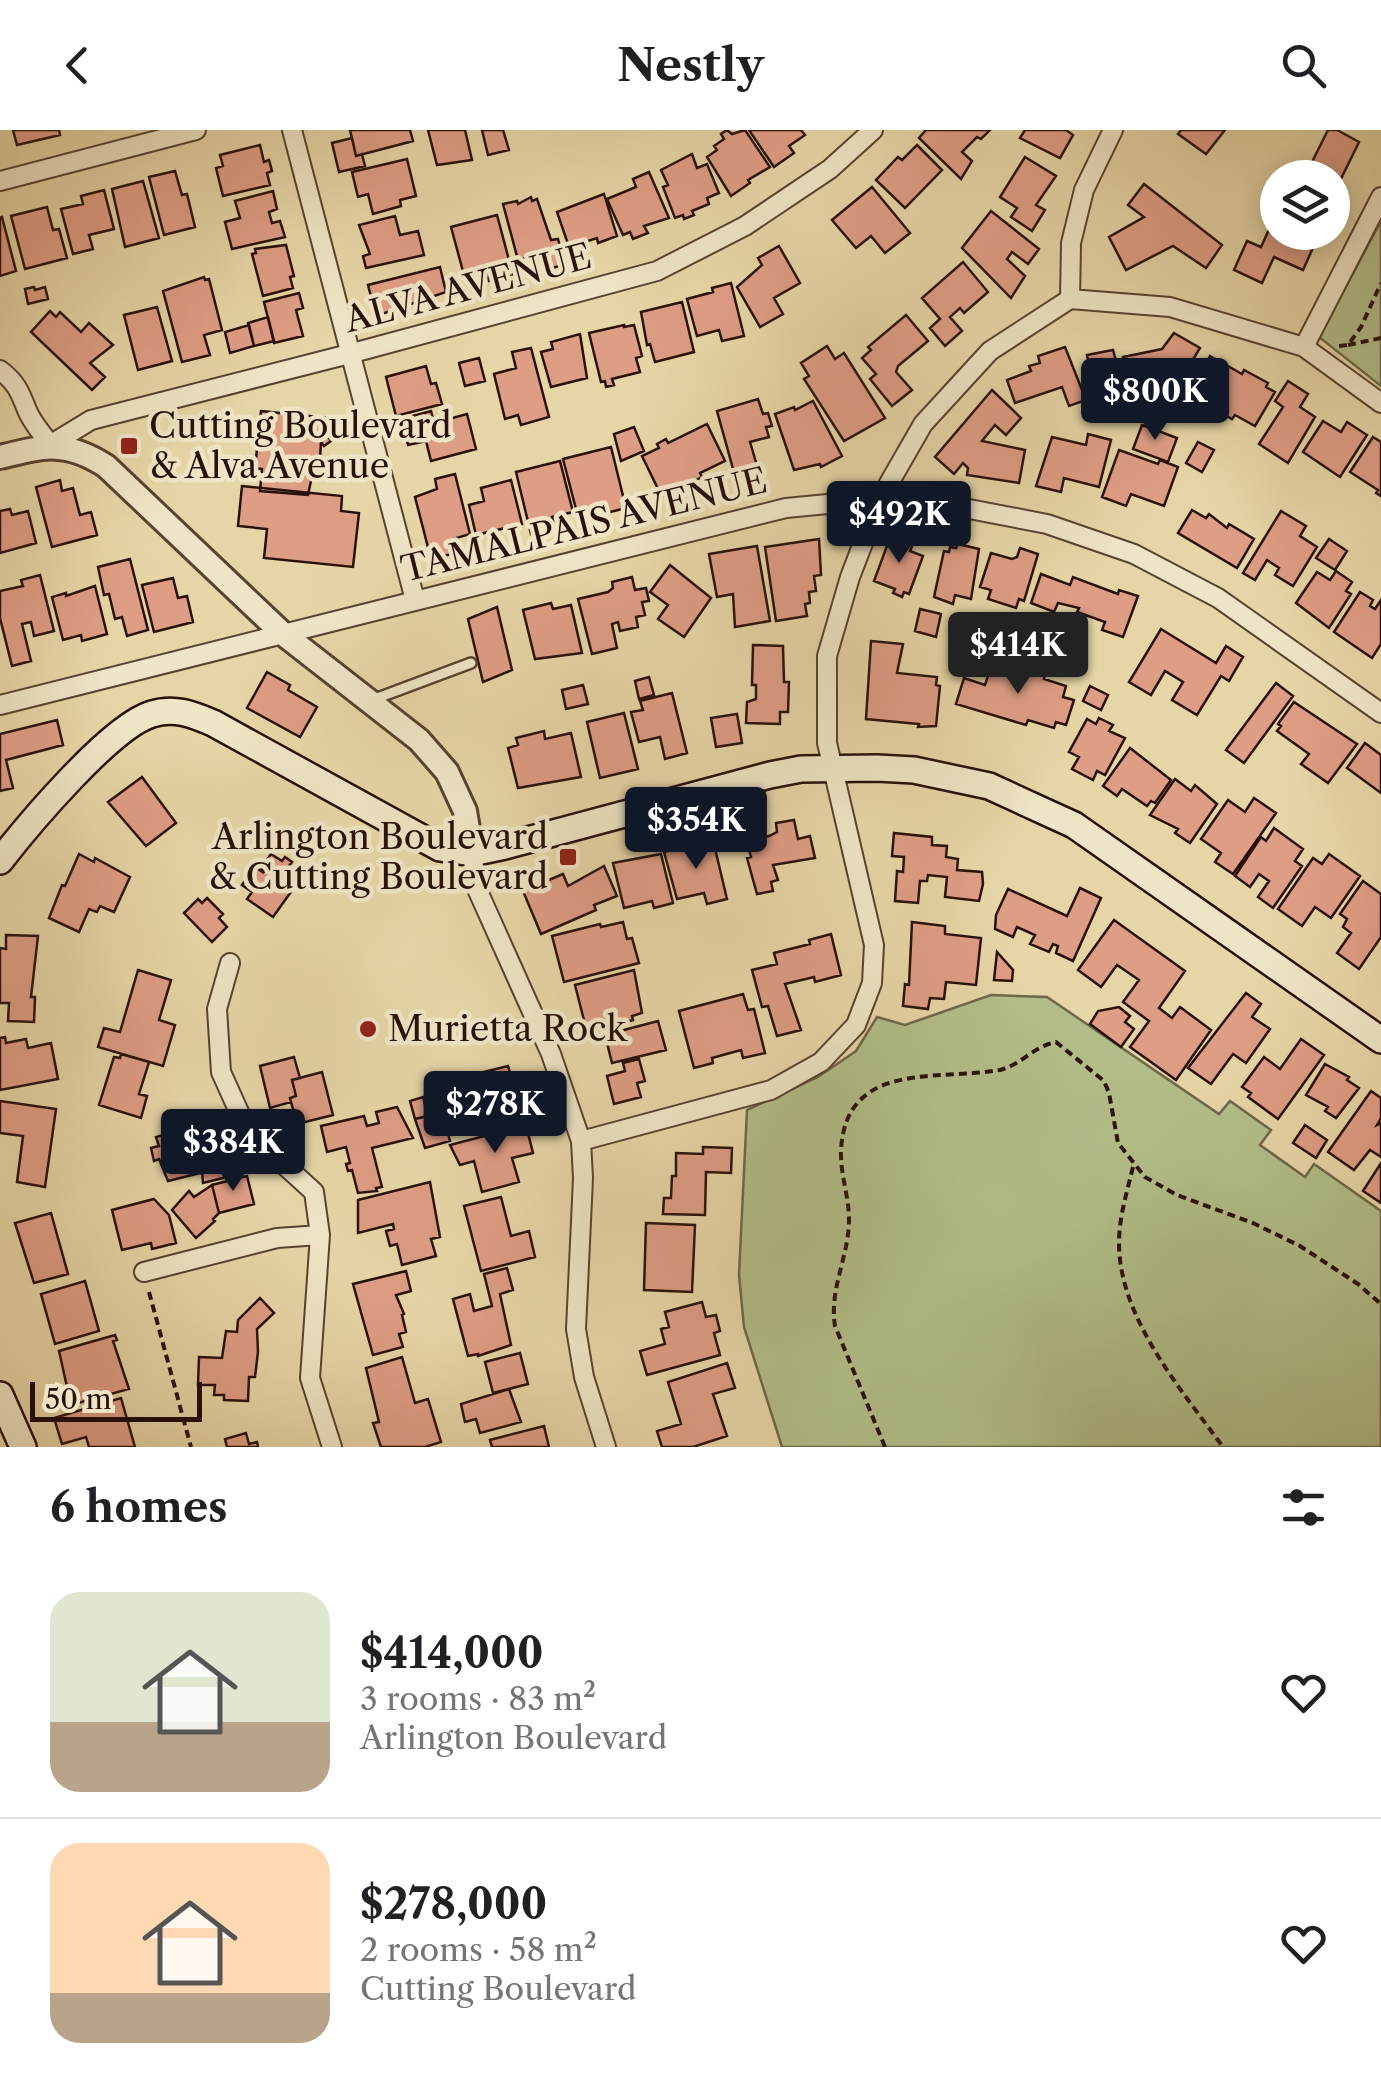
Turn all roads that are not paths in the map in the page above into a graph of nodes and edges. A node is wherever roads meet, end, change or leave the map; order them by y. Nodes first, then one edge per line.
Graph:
1 (196, 130) edge
2 (292, 130) edge
3 (873, 130) edge
4 (1114, 130) edge
5 (0, 181) edge
6 (1381, 197) edge
7 (1070, 299) junction
8 (1304, 347) junction
9 (349, 354) junction
10 (0, 370) edge
11 (1381, 403) edge
12 (50, 445) junction
13 (0, 457) edge
14 (880, 499) junction
15 (415, 600) junction
16 (282, 633) junction
17 (471, 663) dead end
18 (370, 701) junction
19 (0, 705) edge
20 (1381, 713) edge
21 (832, 768) junction
22 (472, 853) junction
23 (0, 862) edge
24 (230, 963) dead end
25 (1381, 1040) edge
26 (581, 1141) junction
27 (320, 1235) junction
28 (144, 1272) road end
29 (0, 1394) edge
30 (23, 1447) edge
31 (332, 1447) edge
32 (606, 1447) edge

1 - 5 street
2 - 9 street
3 - 9 street, ALVA AVENUE
4 - 7 street
6 - 8 street
7 - 8 street
7 - 14 street
8 - 11 street
9 - 12 street, ALVA AVENUE
9 - 15 street
10 - 12 street
12 - 13 street
12 - 16 street
14 - 15 street, TAMALPAIS AVENUE
14 - 20 street, TAMALPAIS AVENUE
14 - 21 street
15 - 16 street, TAMALPAIS AVENUE
16 - 18 street
16 - 19 street, TAMALPAIS AVENUE
17 - 18 lane
18 - 22 street
21 - 22 main road
21 - 25 main road
21 - 26 street
22 - 23 main road
22 - 26 street
24 - 27 street
26 - 32 street
27 - 28 street
27 - 31 street
29 - 30 main road

